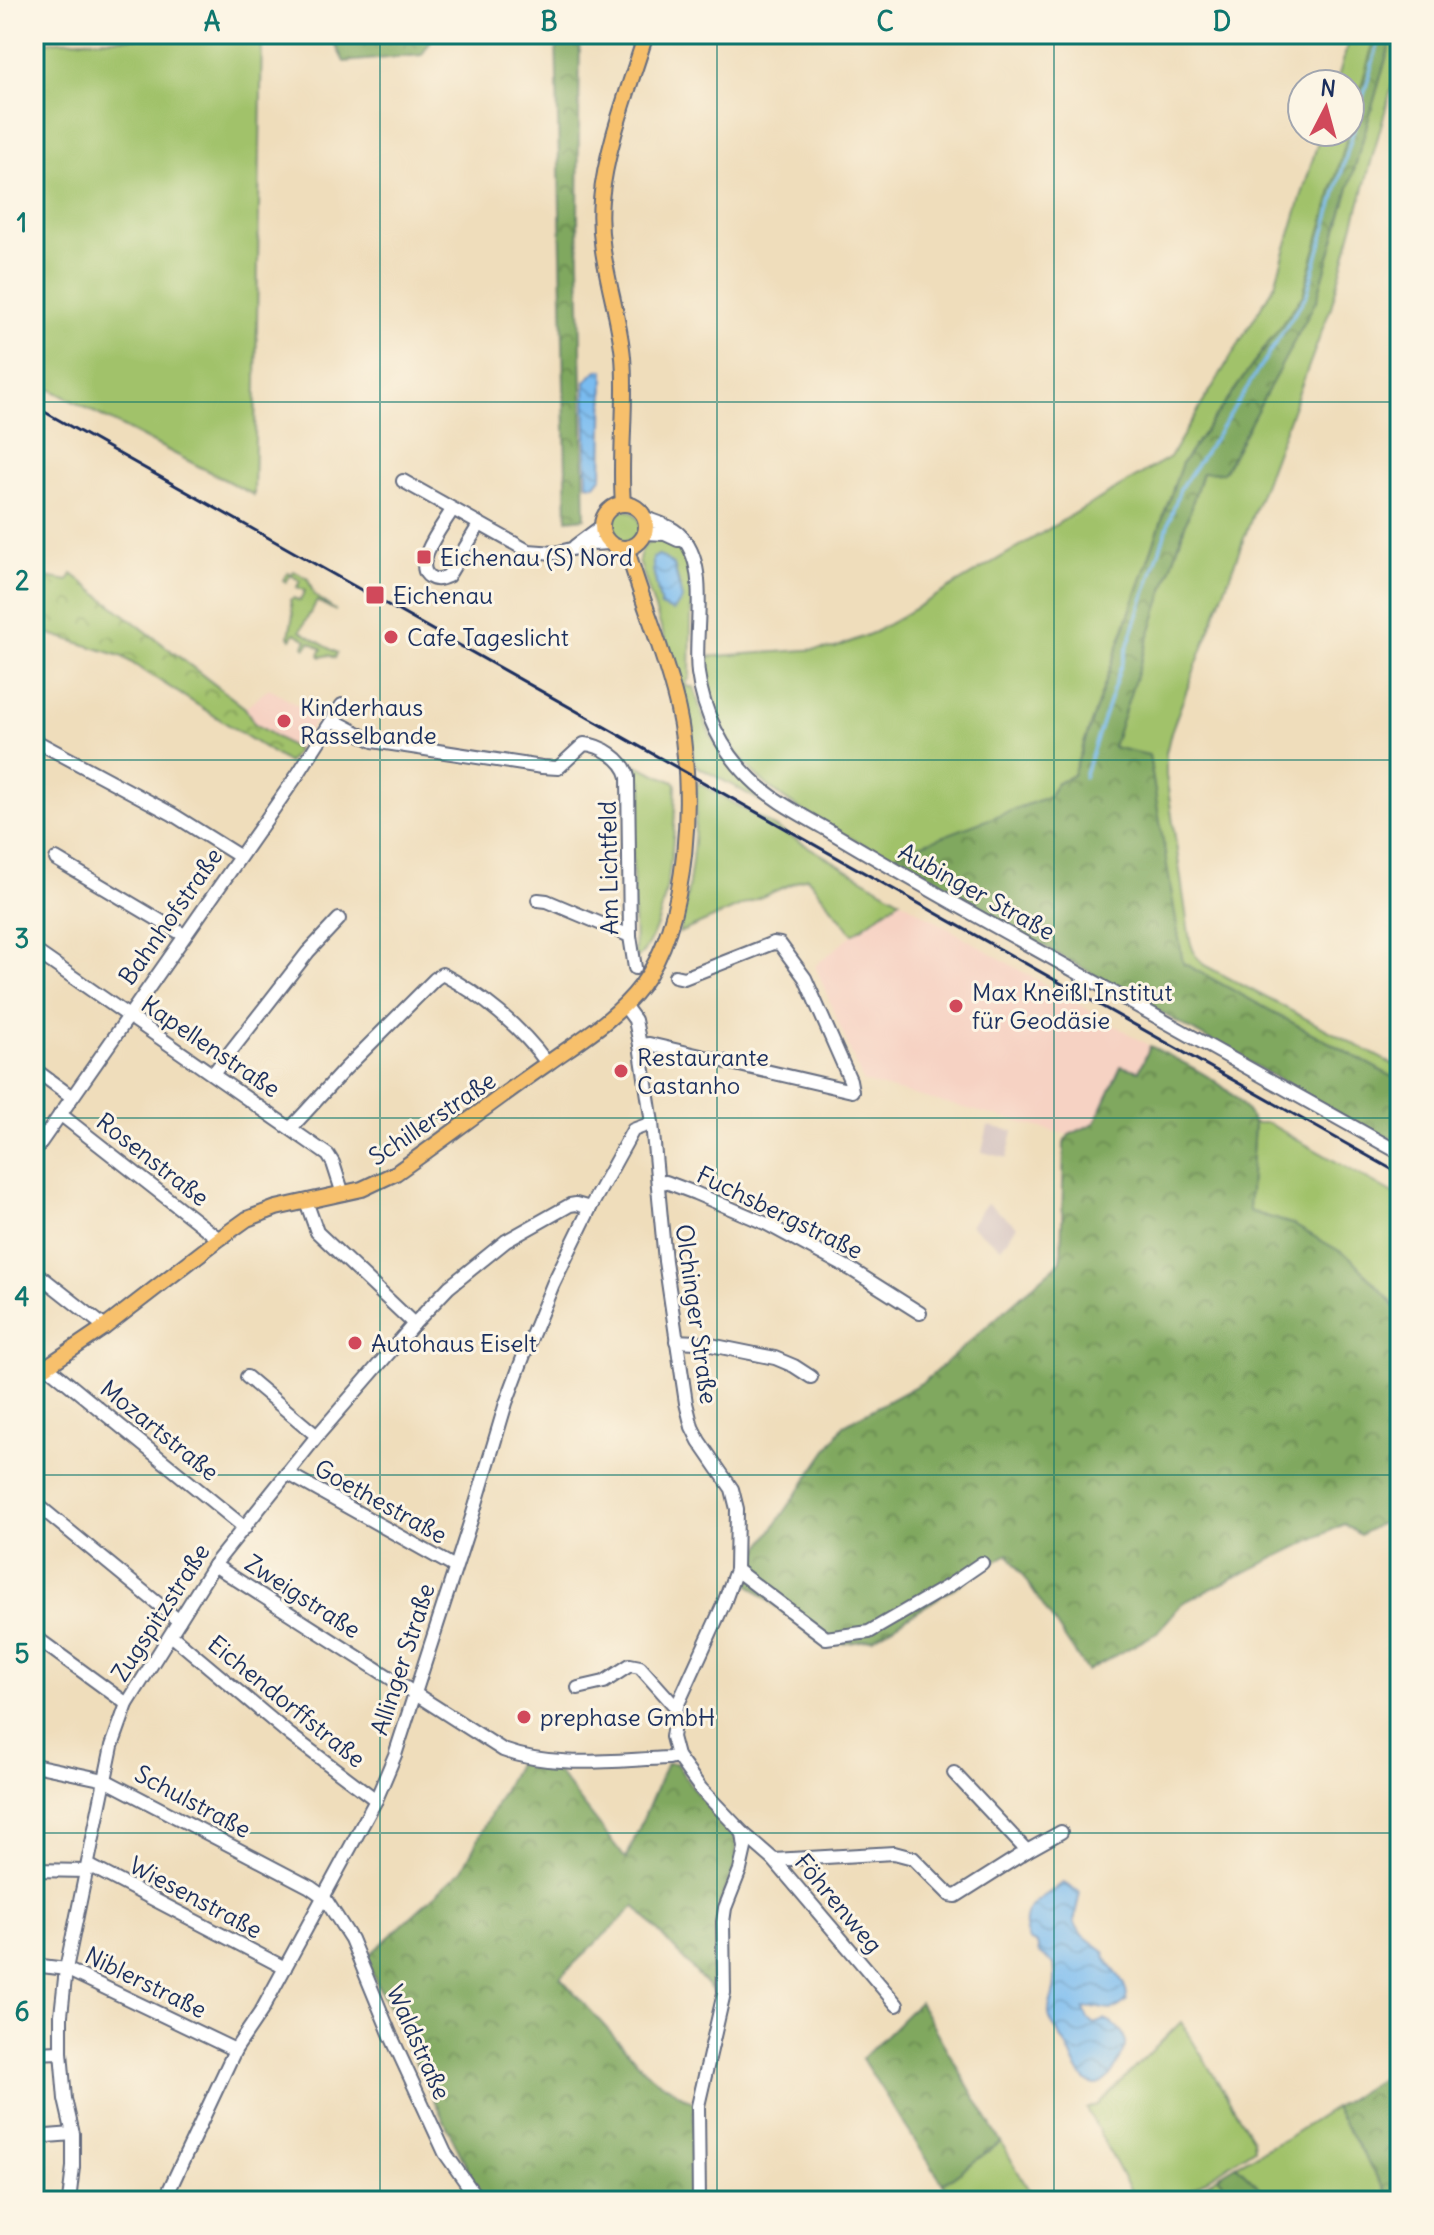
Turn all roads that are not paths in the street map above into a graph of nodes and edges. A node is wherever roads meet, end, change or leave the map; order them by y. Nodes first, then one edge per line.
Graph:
1 (646, 34) edge
2 (403, 481) dead end
3 (623, 504) junction
4 (452, 510) junction
5 (479, 525) junction
6 (645, 525) junction
7 (602, 526) junction
8 (610, 543) junction
9 (572, 547) junction
10 (627, 549) junction
11 (342, 705) dead end
12 (333, 720) junction
13 (34, 740) edge
14 (239, 856) junction
15 (56, 859) dead end
16 (538, 900) dead end
17 (339, 919) dead end
18 (184, 935) junction
19 (630, 936) junction
20 (34, 950) edge
21 (635, 968) dead end
22 (675, 976) dead end
23 (624, 1005) junction
24 (127, 1016) junction
25 (640, 1045) junction
26 (547, 1063) junction
27 (34, 1069) edge
28 (213, 1074) junction
29 (72, 1097) junction
30 (60, 1114) junction
31 (652, 1123) junction
32 (291, 1128) junction
33 (34, 1152) edge
34 (1400, 1153) edge
35 (658, 1183) junction
36 (343, 1194) junction
37 (306, 1201) junction
38 (590, 1208) junction
39 (219, 1239) junction
40 (34, 1271) edge
41 (920, 1313) dead end
42 (414, 1324) junction
43 (105, 1327) junction
44 (676, 1341) junction
45 (48, 1367) junction
46 (34, 1375) edge
47 (247, 1377) dead end
48 (811, 1377) dead end
49 (317, 1436) junction
50 (287, 1473) junction
51 (34, 1502) edge
52 (245, 1528) junction
53 (982, 1563) dead end
54 (214, 1565) junction
55 (455, 1567) junction
56 (736, 1570) junction
57 (179, 1621) junction
58 (171, 1635) junction
59 (34, 1636) edge
60 (578, 1688) dead end
61 (414, 1694) junction
62 (127, 1704) junction
63 (677, 1706) junction
64 (677, 1756) junction
65 (34, 1765) edge
66 (954, 1773) dead end
67 (105, 1780) junction
68 (376, 1800) junction
69 (1061, 1832) dead end
70 (743, 1833) junction
71 (1027, 1851) junction
72 (774, 1860) junction
73 (87, 1868) junction
74 (34, 1870) edge
75 (324, 1897) junction
76 (34, 1965) edge
77 (285, 1968) junction
78 (66, 1969) junction
79 (897, 2005) dead end
80 (235, 2050) junction
81 (61, 2052) junction
82 (34, 2053) edge
83 (73, 2134) junction
84 (34, 2137) edge
85 (475, 2196) edge
86 (69, 2201) edge
87 (164, 2201) edge
88 (462, 2201) edge
89 (699, 2201) edge

1 - 3 main road
2 - 4 street
3 - 6 main road
3 - 7 main road
4 - 5 street
4 - 5 street
5 - 9 street
6 - 10 main road
6 - 34 street, Aubinger Straße
7 - 8 main road
7 - 9 street
8 - 9 street
8 - 10 main road
10 - 23 main road, Schillerstraße
11 - 12 street, Bahnhofstraße
12 - 14 street, Bahnhofstraße
12 - 19 street, Am Lichtfeld
13 - 14 street
14 - 18 street, Bahnhofstraße
15 - 18 street
16 - 19 street
17 - 28 street
18 - 24 street, Bahnhofstraße
19 - 21 street, Am Lichtfeld
20 - 24 street, Kapellenstraße
22 - 25 street
23 - 25 street, Olchinger Straße
23 - 26 main road, Schillerstraße
24 - 28 street, Kapellenstraße
24 - 29 street, Bahnhofstraße
25 - 31 street, Olchinger Straße
26 - 32 street
26 - 36 main road, Schillerstraße
27 - 29 street
28 - 32 street, Kapellenstraße
29 - 30 street, Bahnhofstraße
30 - 33 street, Bahnhofstraße
30 - 39 street, Rosenstraße
31 - 35 street, Olchinger Straße
31 - 38 street, Allinger Straße
32 - 36 street, Kapellenstraße
35 - 41 street, Fuchsbergstraße
35 - 44 street, Olchinger Straße
36 - 37 main road, Schillerstraße
37 - 39 main road, Schillerstraße
37 - 42 street
38 - 42 street, Zugspitzstraße
38 - 55 street, Allinger Straße
39 - 43 main road, Schillerstraße
40 - 43 street
42 - 49 street, Zugspitzstraße
43 - 45 main road, Schillerstraße
44 - 48 street
44 - 56 street, Olchinger Straße
45 - 46 main road, Schillerstraße
45 - 52 street, Mozartstraße
47 - 49 street
49 - 50 street, Zugspitzstraße
50 - 52 street, Zugspitzstraße
50 - 55 street, Goethestraße
51 - 57 street
52 - 54 street, Zugspitzstraße
53 - 56 street
54 - 57 street, Zugspitzstraße
54 - 61 street, Zweigstraße
55 - 61 street, Allinger Straße
56 - 63 street, Olchinger Straße
57 - 58 street, Zugspitzstraße
58 - 62 street, Zugspitzstraße
58 - 68 street, Eichendorffstraße
59 - 62 street
60 - 63 street
61 - 64 street, Zweigstraße
61 - 68 street, Allinger Straße
62 - 67 street, Zugspitzstraße
63 - 64 street, Olchinger Straße
64 - 70 street
65 - 67 street, Schulstraße
66 - 71 street
67 - 73 street, Zugspitzstraße
67 - 75 street, Schulstraße
68 - 75 street, Allinger Straße
69 - 71 street
70 - 72 street, Föhrenweg
70 - 89 street
71 - 72 street
72 - 79 street, Föhrenweg
73 - 74 street, Wiesenstraße
73 - 77 street, Wiesenstraße
73 - 78 street, Zugspitzstraße
75 - 77 street, Allinger Straße
75 - 85 street, Waldstraße
76 - 78 street, Niblerstraße
77 - 80 street, Allinger Straße
78 - 80 street, Niblerstraße
78 - 81 street, Zugspitzstraße
80 - 87 street, Allinger Straße
81 - 82 street
81 - 83 street, Zugspitzstraße
83 - 84 street
83 - 86 street, Zugspitzstraße
85 - 88 street

